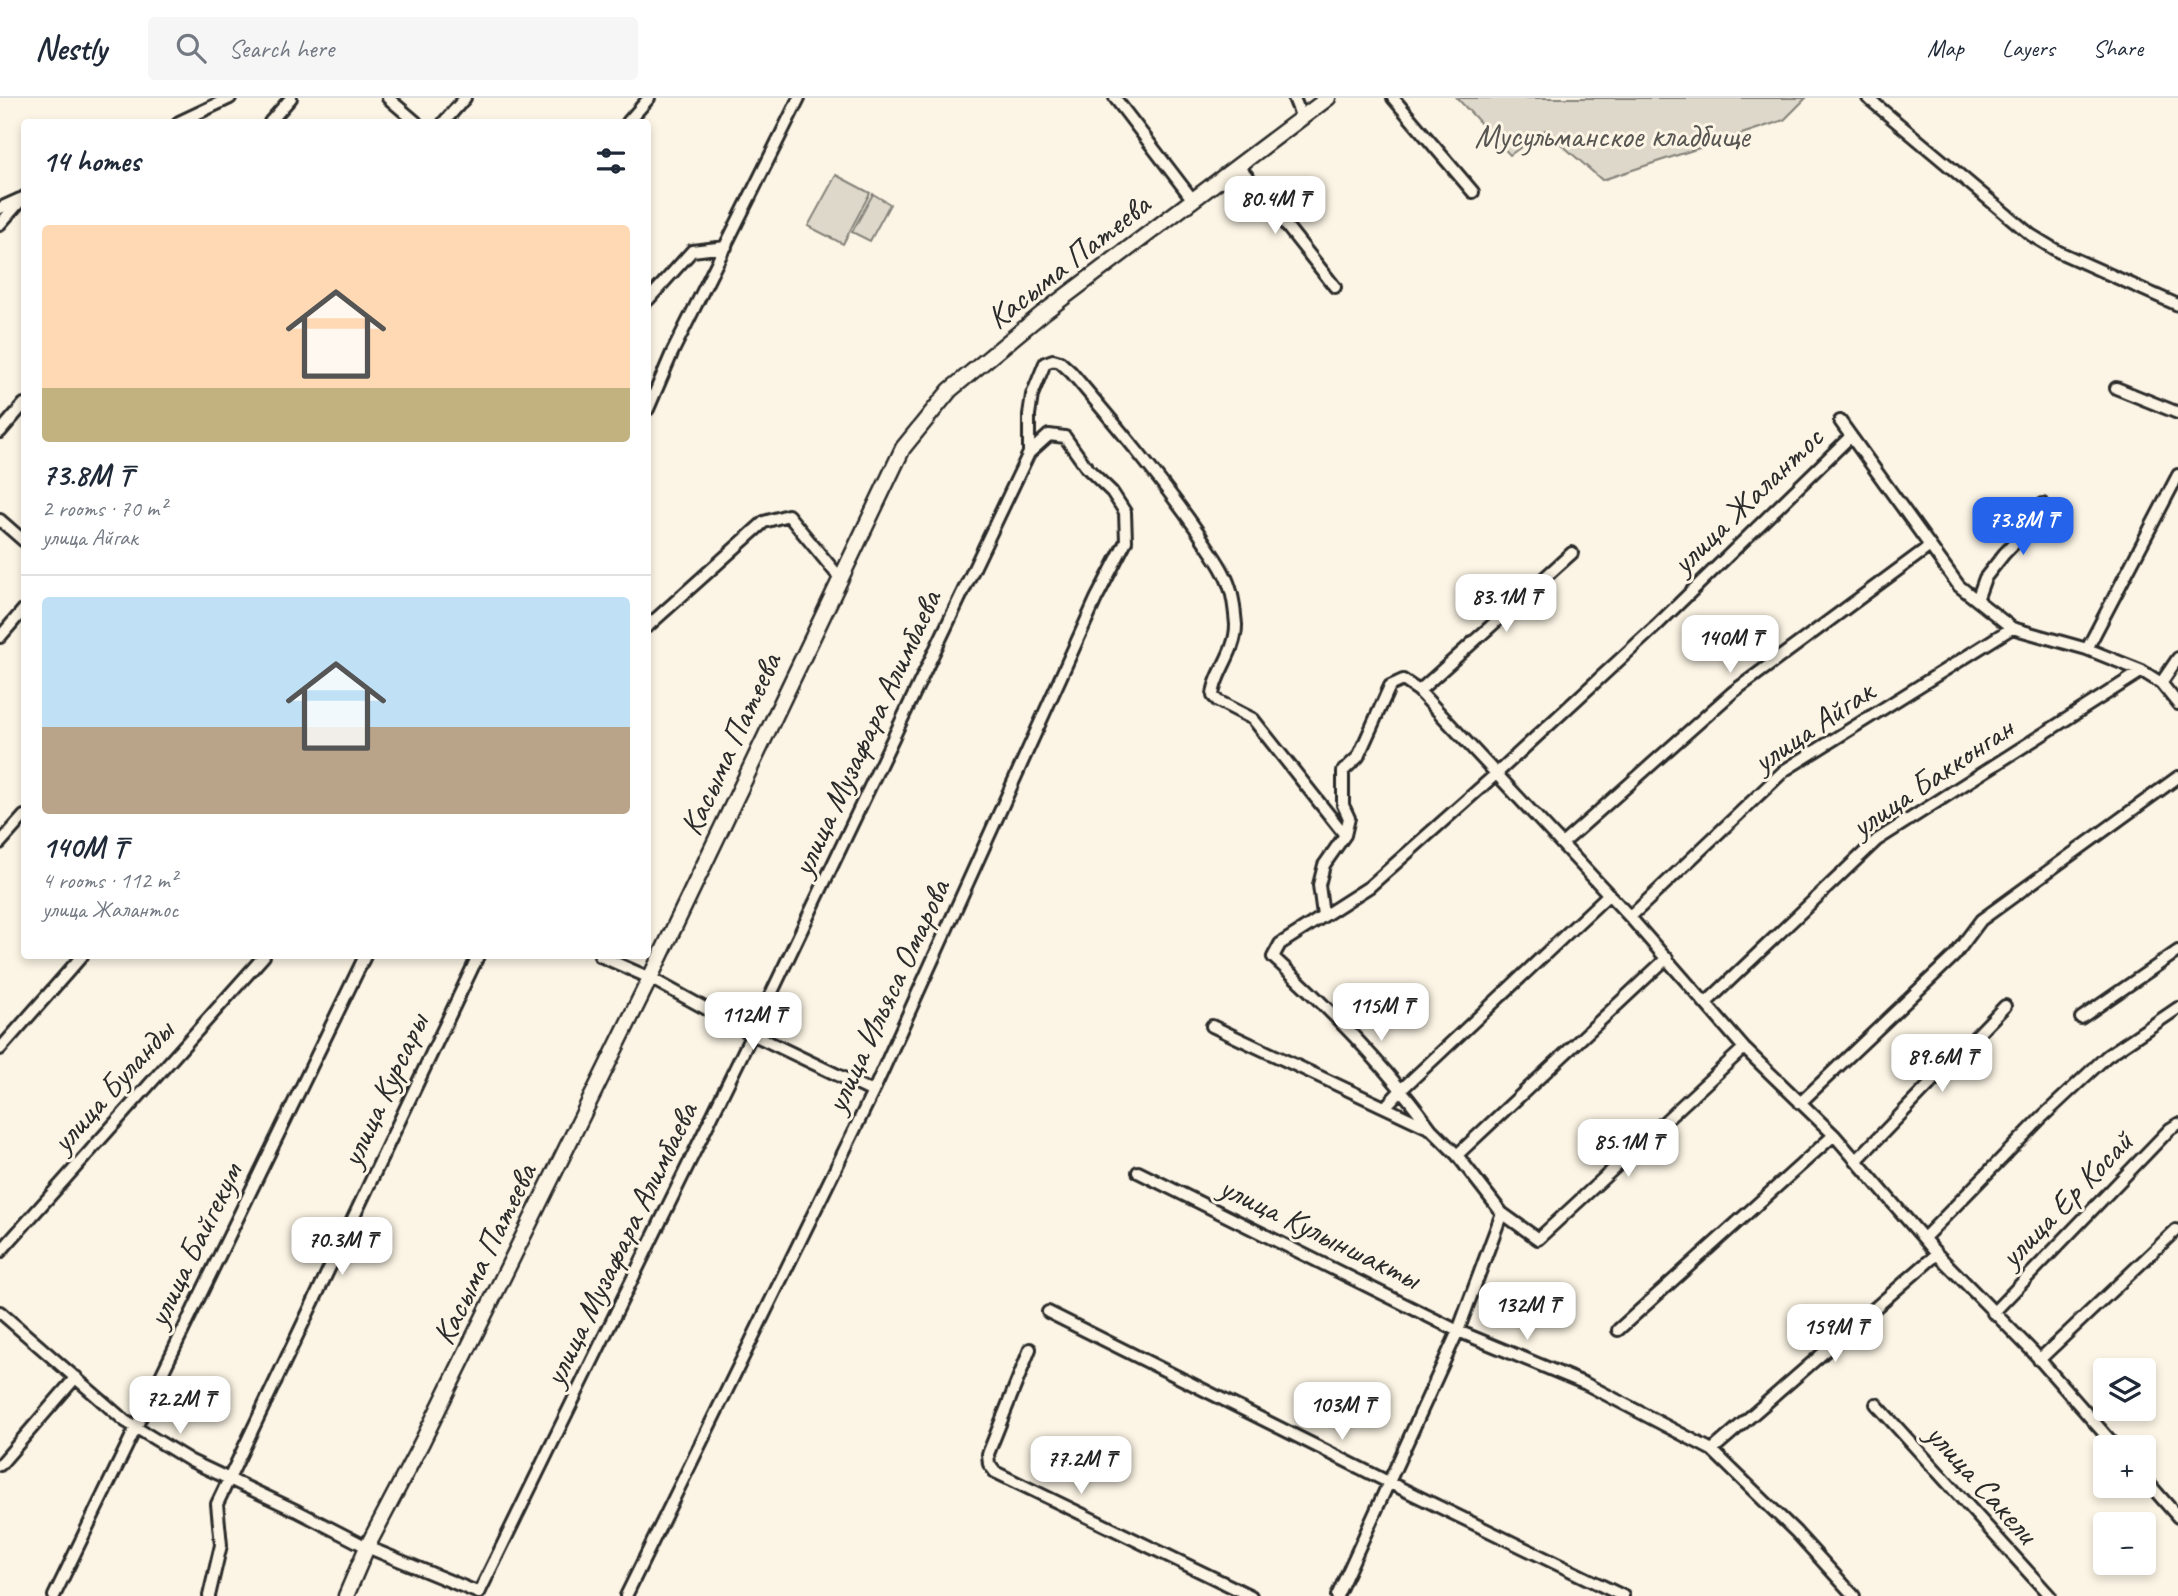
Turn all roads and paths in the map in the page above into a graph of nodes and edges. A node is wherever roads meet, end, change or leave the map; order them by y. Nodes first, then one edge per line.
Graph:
1 (230, 98) edge
2 (290, 98) edge
3 (388, 98) edge
4 (466, 98) edge
5 (649, 98) edge
6 (799, 98) edge
7 (1115, 98) edge
8 (1294, 98) edge
9 (1328, 98) edge
10 (1393, 98) edge
11 (1868, 98) edge
12 (1303, 118) junction
13 (185, 119) edge
14 (272, 119) edge
15 (412, 119) edge
16 (447, 119) edge
17 (631, 119) edge
18 (1239, 166) junction
19 (1473, 192) dead end
20 (21, 198) edge
21 (21, 200) edge
22 (1193, 200) junction
23 (0, 208) edge
24 (0, 224) edge
25 (726, 247) junction
26 (1335, 287) dead end
27 (651, 297) edge
28 (2178, 305) edge
29 (2116, 388) dead end
30 (651, 402) edge
31 (21, 408) edge
32 (2178, 413) edge
33 (1840, 421) dead end
34 (0, 432) edge
35 (1049, 435) joint
36 (1851, 436) junction
37 (1029, 453) junction
38 (2178, 475) edge
39 (2043, 504) dead end
40 (0, 520) edge
41 (21, 538) edge
42 (1930, 546) junction
43 (1572, 554) dead end
44 (839, 578) junction
45 (1977, 600) junction
46 (21, 612) edge
47 (651, 623) edge
48 (2012, 628) junction
49 (0, 637) edge
50 (2087, 649) junction
51 (2178, 658) edge
52 (2141, 671) junction
53 (2161, 683) junction
54 (1419, 691) junction
55 (2178, 705) edge
56 (1496, 774) junction
57 (2178, 777) edge
58 (21, 819) edge
59 (1345, 835) junction
60 (0, 843) edge
61 (1562, 844) junction
62 (1609, 894) junction
63 (1323, 915) junction
64 (1630, 916) junction
65 (2178, 951) edge
66 (1667, 958) junction
67 (79, 959) edge
68 (261, 959) edge
69 (364, 959) edge
70 (477, 959) edge
71 (607, 959) edge
72 (650, 978) junction
73 (1706, 1003) junction
74 (2005, 1006) dead end
75 (2178, 1008) edge
76 (2081, 1018) dead end
77 (1213, 1026) dead end
78 (752, 1034) junction
79 (1744, 1048) junction
80 (0, 1049) edge
81 (1402, 1088) junction
82 (873, 1092) junction
83 (1800, 1103) junction
84 (1385, 1107) junction
85 (2178, 1124) edge
86 (1431, 1129) junction
87 (1834, 1135) junction
88 (1457, 1154) junction
89 (1857, 1160) junction
90 (1138, 1172) dead end
91 (1502, 1213) junction
92 (2176, 1230) edge
93 (1924, 1238) junction
94 (0, 1252) edge
95 (1937, 1254) junction
96 (0, 1312) edge
97 (1048, 1312) dead end
98 (1993, 1313) junction
99 (1618, 1330) dead end
100 (1458, 1331) junction
101 (1030, 1349) dead end
102 (2039, 1360) junction
103 (76, 1377) junction
104 (1876, 1404) dead end
105 (135, 1427) junction
106 (2105, 1435) edge
107 (1712, 1450) junction
108 (0, 1465) edge
109 (228, 1479) junction
110 (1390, 1483) junction
111 (2156, 1492) edge
112 (2178, 1517) edge
113 (367, 1547) junction
114 (482, 1595) edge
115 (54, 1596) edge
116 (209, 1596) edge
117 (346, 1596) edge
118 (626, 1596) edge
119 (1251, 1596) edge
120 (1337, 1596) edge
121 (1623, 1596) edge
122 (1854, 1596) edge
123 (2050, 1596) edge

1 - 13 street
2 - 14 street
3 - 15 street
4 - 16 street
5 - 17 street
6 - 25 street
7 - 22 street
8 - 12 street
9 - 12 main road, Касыма Патеева
10 - 19 street
11 - 28 street
12 - 18 main road, Касыма Патеева
18 - 22 main road, Касыма Патеева
18 - 26 street
20 - 23 street
21 - 24 street
22 - 44 main road, Касыма Патеева
25 - 27 street
25 - 30 street
29 - 32 street
31 - 34 street
33 - 36 street
35 - 37 street, улица Музафара Алимбаева
35 - 82 street, улица Ильяса Омарова
36 - 42 street
36 - 56 street, улица Жалантос
37 - 59 street
37 - 78 street, улица Музафара Алимбаева
38 - 50 street
39 - 45 street
40 - 41 street
42 - 45 street
42 - 61 street
43 - 54 street
44 - 47 street
44 - 72 main road, Касыма Патеева
45 - 48 street
46 - 49 street
48 - 50 street
48 - 64 street, улица Айгак
50 - 52 street
51 - 53 street
52 - 53 street
52 - 73 street, улица Бакконган
53 - 55 street
54 - 56 street
54 - 59 street
56 - 61 street
56 - 63 street, улица Жалантос
57 - 83 street
58 - 60 street
59 - 63 street
61 - 62 street
62 - 64 street
62 - 81 street
63 - 81 street, улица Жалантос
64 - 66 street
65 - 76 street
66 - 73 street
66 - 88 street
67 - 80 street
68 - 94 street, улица Буланды
69 - 105 street, улица Байгекум
70 - 109 street, улица Курсары
71 - 72 street
72 - 78 street
72 - 113 main road, Касыма Патеева
73 - 79 street
74 - 89 street
75 - 93 street
77 - 84 street
78 - 82 street
78 - 114 street, улица Музафара Алимбаева
79 - 83 street
79 - 91 street
81 - 84 street
81 - 86 street
82 - 118 street, улица Ильяса Омарова
83 - 87 street
84 - 86 street
85 - 98 street, улица Ер Косай
86 - 88 street
87 - 89 street
87 - 99 street
88 - 91 street
89 - 93 street
90 - 100 street, улица Кулыншакты
91 - 100 street
92 - 102 street
93 - 95 street
95 - 98 street
95 - 107 street
96 - 103 street, улица Музафара Алимбаева
97 - 110 street
98 - 102 street
100 - 107 street, улица Кулыншакты
100 - 110 street
101 - 119 street
102 - 106 street
103 - 105 street, улица Музафара Алимбаева
103 - 108 street
104 - 123 street, улица Сакели
105 - 109 street, улица Музафара Алимбаева
105 - 115 street, улица Байгекум
107 - 122 street, улица Кулыншакты
109 - 113 street, улица Музафара Алимбаева
109 - 116 street, улица Курсары
110 - 120 street
110 - 121 street
111 - 112 street
113 - 114 street, улица Музафара Алимбаева
113 - 117 main road, Касыма Патеева

